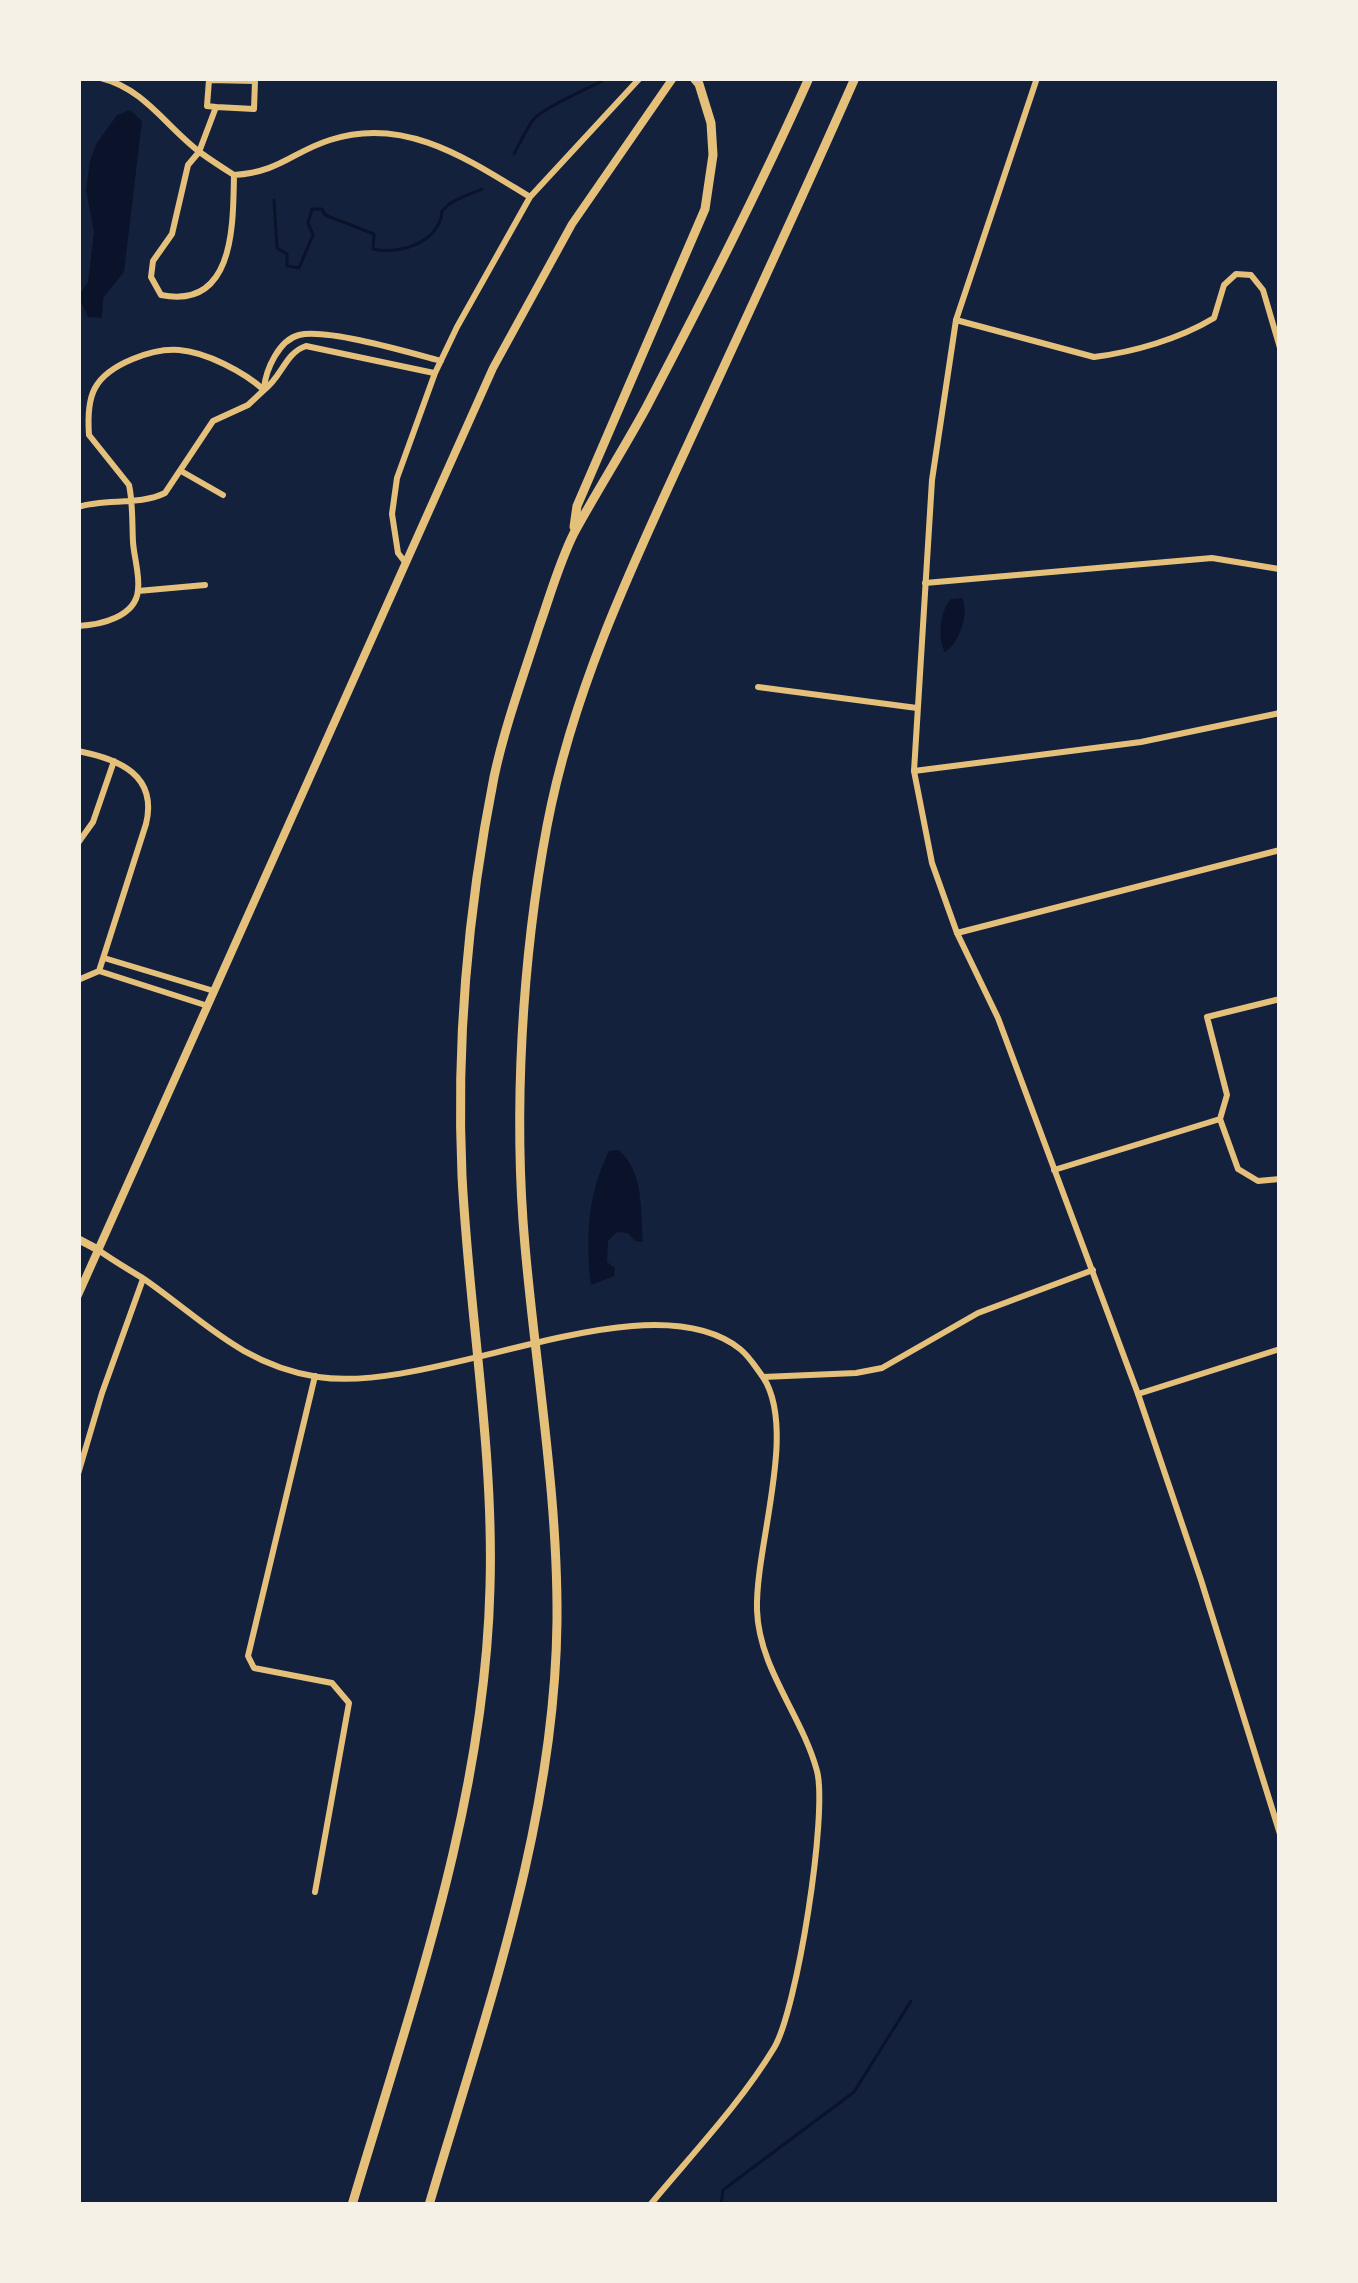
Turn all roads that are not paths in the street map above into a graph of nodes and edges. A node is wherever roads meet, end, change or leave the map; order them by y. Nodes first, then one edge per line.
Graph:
1 (101, 78) edge
2 (640, 78) edge
3 (673, 78) edge
4 (694, 78) edge
5 (809, 78) edge
6 (855, 78) edge
7 (1037, 78) edge
8 (216, 107) junction
9 (199, 152) junction
10 (234, 175) junction
11 (530, 197) junction
12 (956, 320) junction
13 (317, 334) junction
14 (315, 345) junction
15 (1280, 348) edge
16 (441, 361) junction
17 (436, 373) junction
18 (264, 390) junction
19 (181, 471) junction
20 (223, 495) dead end
21 (132, 500) junction
22 (78, 506) edge
23 (572, 537) junction
24 (405, 562) junction
25 (1279, 568) edge
26 (925, 583) junction
27 (205, 586) dead end
28 (139, 590) junction
29 (78, 626) edge
30 (758, 687) dead end
31 (917, 708) junction
32 (1280, 713) edge
33 (78, 751) edge
34 (114, 761) junction
35 (914, 771) junction
36 (78, 843) edge
37 (1280, 850) edge
38 (957, 933) junction
39 (104, 958) junction
40 (99, 971) junction
41 (78, 980) edge
42 (214, 991) junction
43 (1280, 1000) edge
44 (208, 1006) junction
45 (1220, 1119) junction
46 (1054, 1170) junction
47 (1280, 1179) edge
48 (78, 1239) edge
49 (98, 1250) junction
50 (1093, 1270) junction
51 (142, 1279) junction
52 (78, 1295) edge
53 (1280, 1348) edge
54 (315, 1376) junction
55 (764, 1378) junction
56 (1138, 1394) junction
57 (78, 1474) edge
58 (1280, 1834) edge
59 (315, 1892) dead end
60 (352, 2205) edge
61 (429, 2205) edge
62 (650, 2205) edge

1 - 9 street
2 - 11 street
3 - 24 main road
4 - 23 highway
5 - 23 highway
6 - 61 highway
7 - 12 street
8 - 8 street
8 - 9 street
9 - 10 street
9 - 10 street
10 - 11 street
11 - 16 street
12 - 15 street
12 - 26 street
13 - 14 street
13 - 16 street
13 - 18 street
14 - 17 street
14 - 18 street
16 - 17 street
17 - 24 street
18 - 19 street
18 - 21 street
19 - 20 street
19 - 21 street
21 - 22 street
21 - 28 street
23 - 60 highway
24 - 42 main road
25 - 26 street
26 - 31 street
27 - 28 street
28 - 29 street
30 - 31 street
31 - 35 street
32 - 35 street
33 - 34 street
34 - 36 street
34 - 39 street
35 - 38 street
37 - 38 street
38 - 46 street
39 - 40 street
39 - 42 street
40 - 41 street
40 - 44 street
42 - 44 main road
43 - 45 street
44 - 49 main road
45 - 46 street
45 - 47 street
46 - 50 street
48 - 49 main road
49 - 51 street
49 - 52 main road
50 - 55 street
50 - 56 street
51 - 54 street
51 - 57 street
53 - 56 street
54 - 55 street
54 - 59 street
55 - 62 street
56 - 58 street

